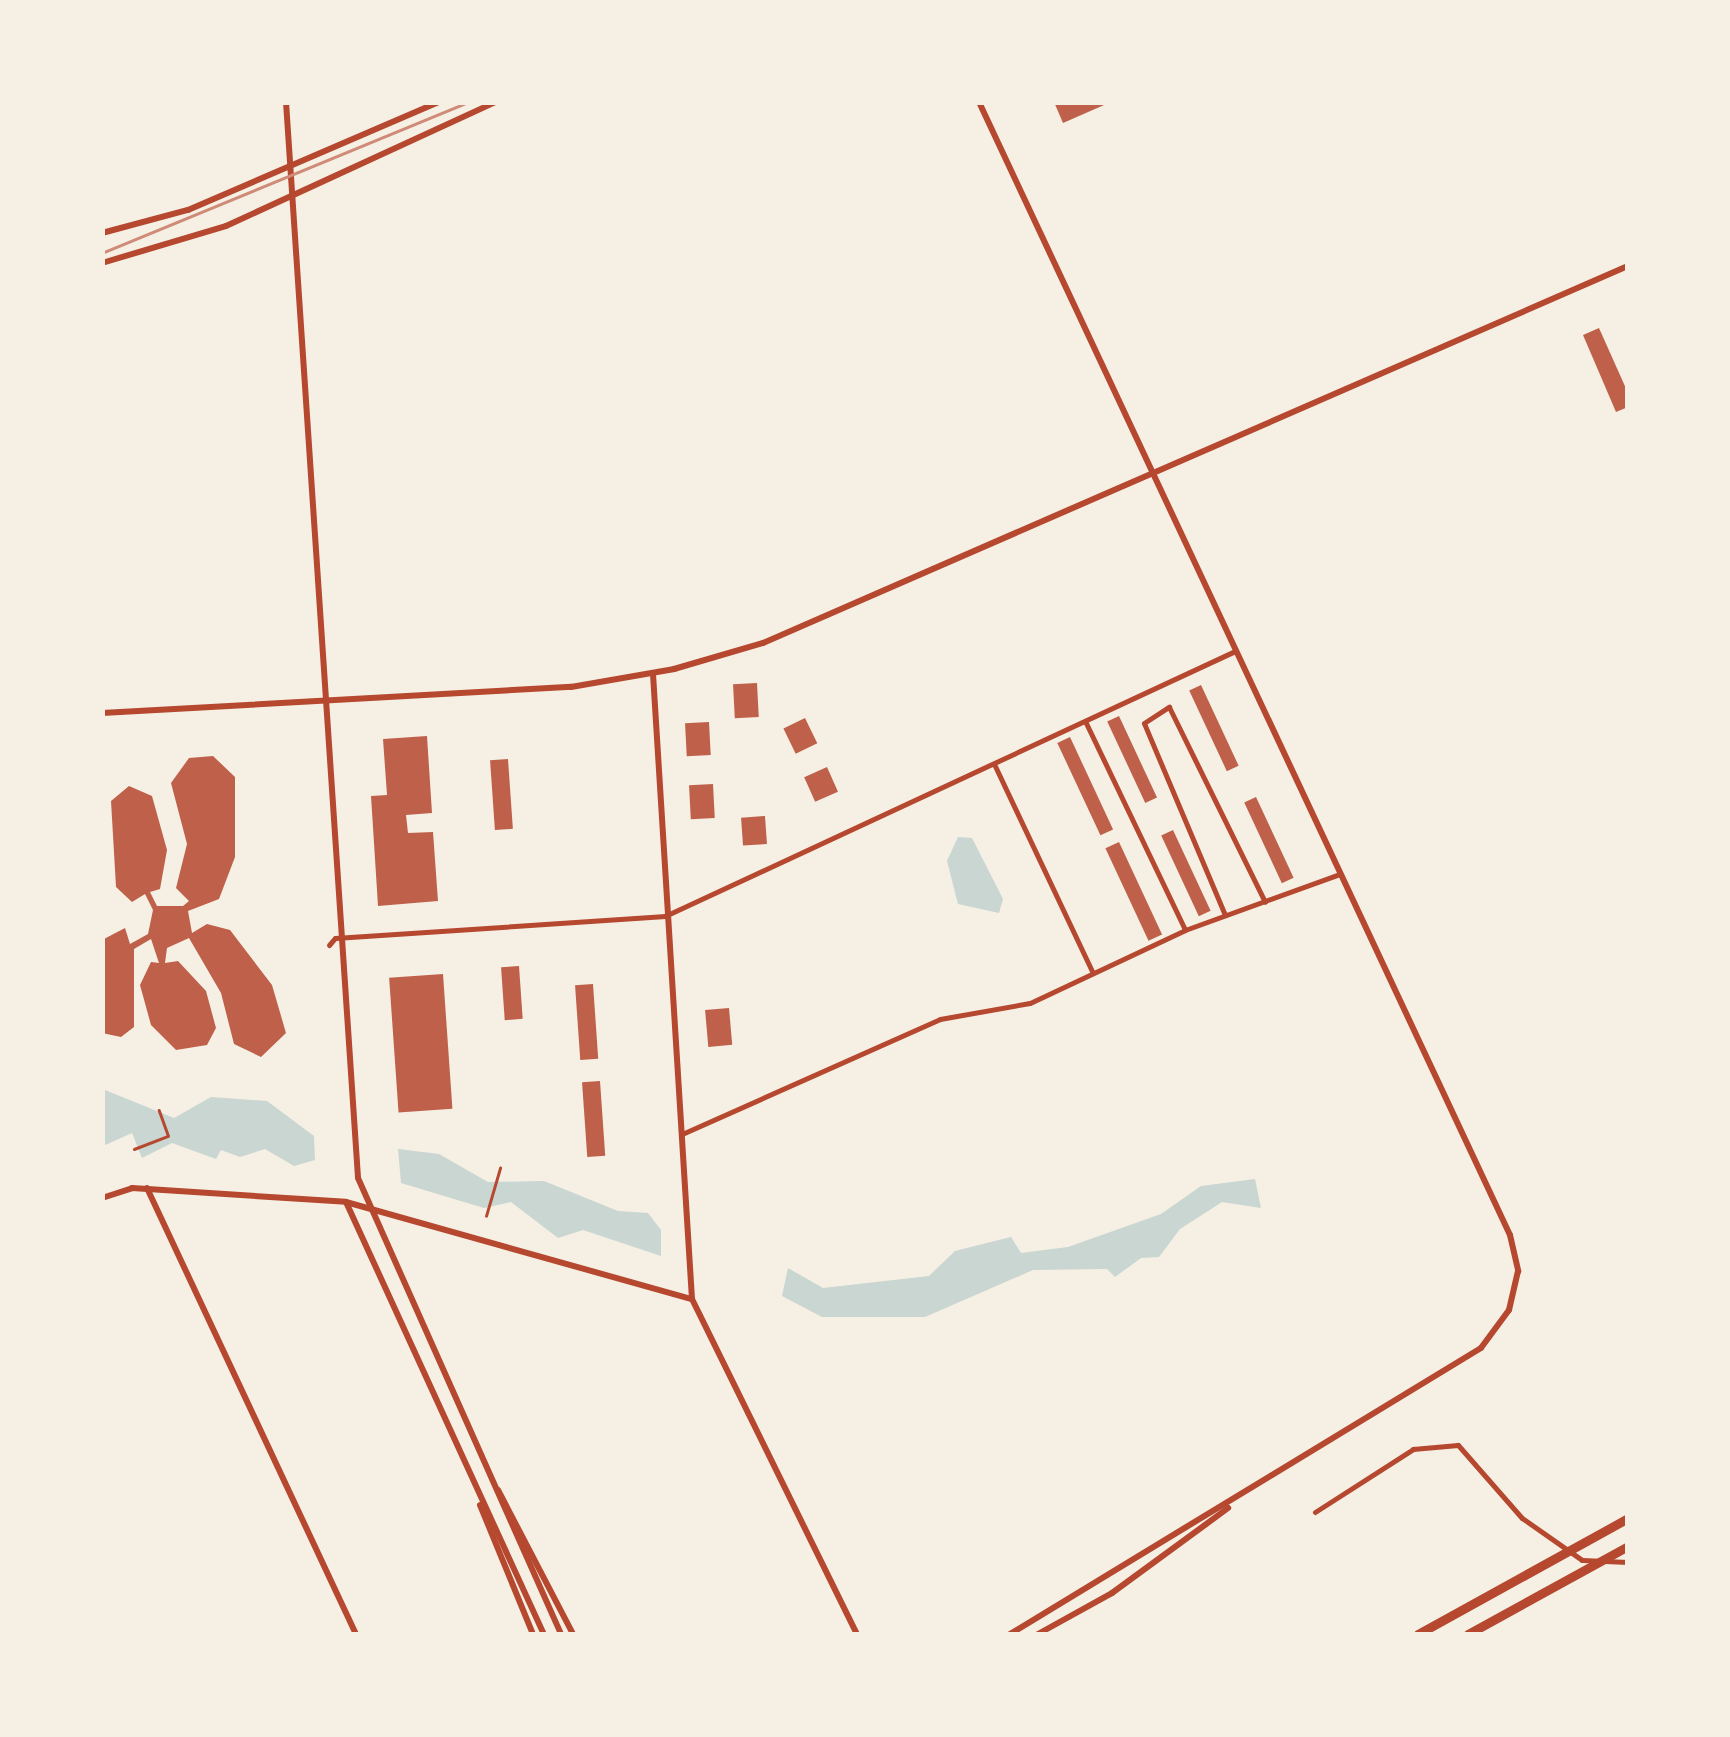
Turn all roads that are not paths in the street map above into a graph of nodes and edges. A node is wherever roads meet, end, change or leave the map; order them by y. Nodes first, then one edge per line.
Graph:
1 (286, 102) edge
2 (439, 102) edge
3 (496, 102) edge
4 (980, 102) edge
5 (290, 166) junction
6 (292, 194) junction
7 (102, 233) edge
8 (102, 263) edge
9 (1628, 266) edge
10 (1151, 472) junction
11 (1235, 651) junction
12 (652, 674) junction
13 (326, 700) junction
14 (102, 713) edge
15 (1086, 722) junction
16 (996, 766) junction
17 (1340, 874) junction
18 (1265, 902) junction
19 (665, 916) junction
20 (1225, 916) junction
21 (1185, 930) junction
22 (334, 938) junction
23 (329, 946) dead end
24 (1093, 973) junction
25 (682, 1134) junction
26 (147, 1188) junction
27 (102, 1198) edge
28 (346, 1202) junction
29 (363, 1206) junction
30 (692, 1299) junction
31 (489, 1478) junction
32 (475, 1485) junction
33 (1244, 1494) junction
34 (1315, 1512) dead end
35 (1628, 1518) edge
36 (1628, 1546) edge
37 (1628, 1562) edge
38 (356, 1634) edge
39 (533, 1634) edge
40 (544, 1634) edge
41 (561, 1634) edge
42 (573, 1634) edge
43 (857, 1634) edge
44 (1010, 1634) edge
45 (1038, 1634) edge
46 (1418, 1634) edge
47 (1468, 1634) edge

1 - 5 street
2 - 5 street
3 - 6 street
4 - 10 street
5 - 6 street
5 - 7 street
6 - 8 street
6 - 13 street
9 - 10 street
10 - 11 street
10 - 12 street
11 - 15 street
11 - 17 street
12 - 13 street
12 - 19 street
13 - 14 street
13 - 22 street
15 - 16 street
15 - 21 street
16 - 19 street
16 - 24 street
17 - 18 street
17 - 33 street
18 - 20 street
18 - 20 street
19 - 22 street
19 - 25 street
20 - 21 street
21 - 24 street
22 - 23 street
22 - 29 street
24 - 25 street
25 - 30 street
26 - 27 street
26 - 28 street
26 - 38 street
28 - 29 street
28 - 32 street
29 - 30 street
29 - 31 street
30 - 43 street
31 - 41 street
31 - 42 street
32 - 39 street
32 - 40 street
33 - 44 street
33 - 45 street
34 - 37 street
35 - 46 highway
36 - 47 highway

